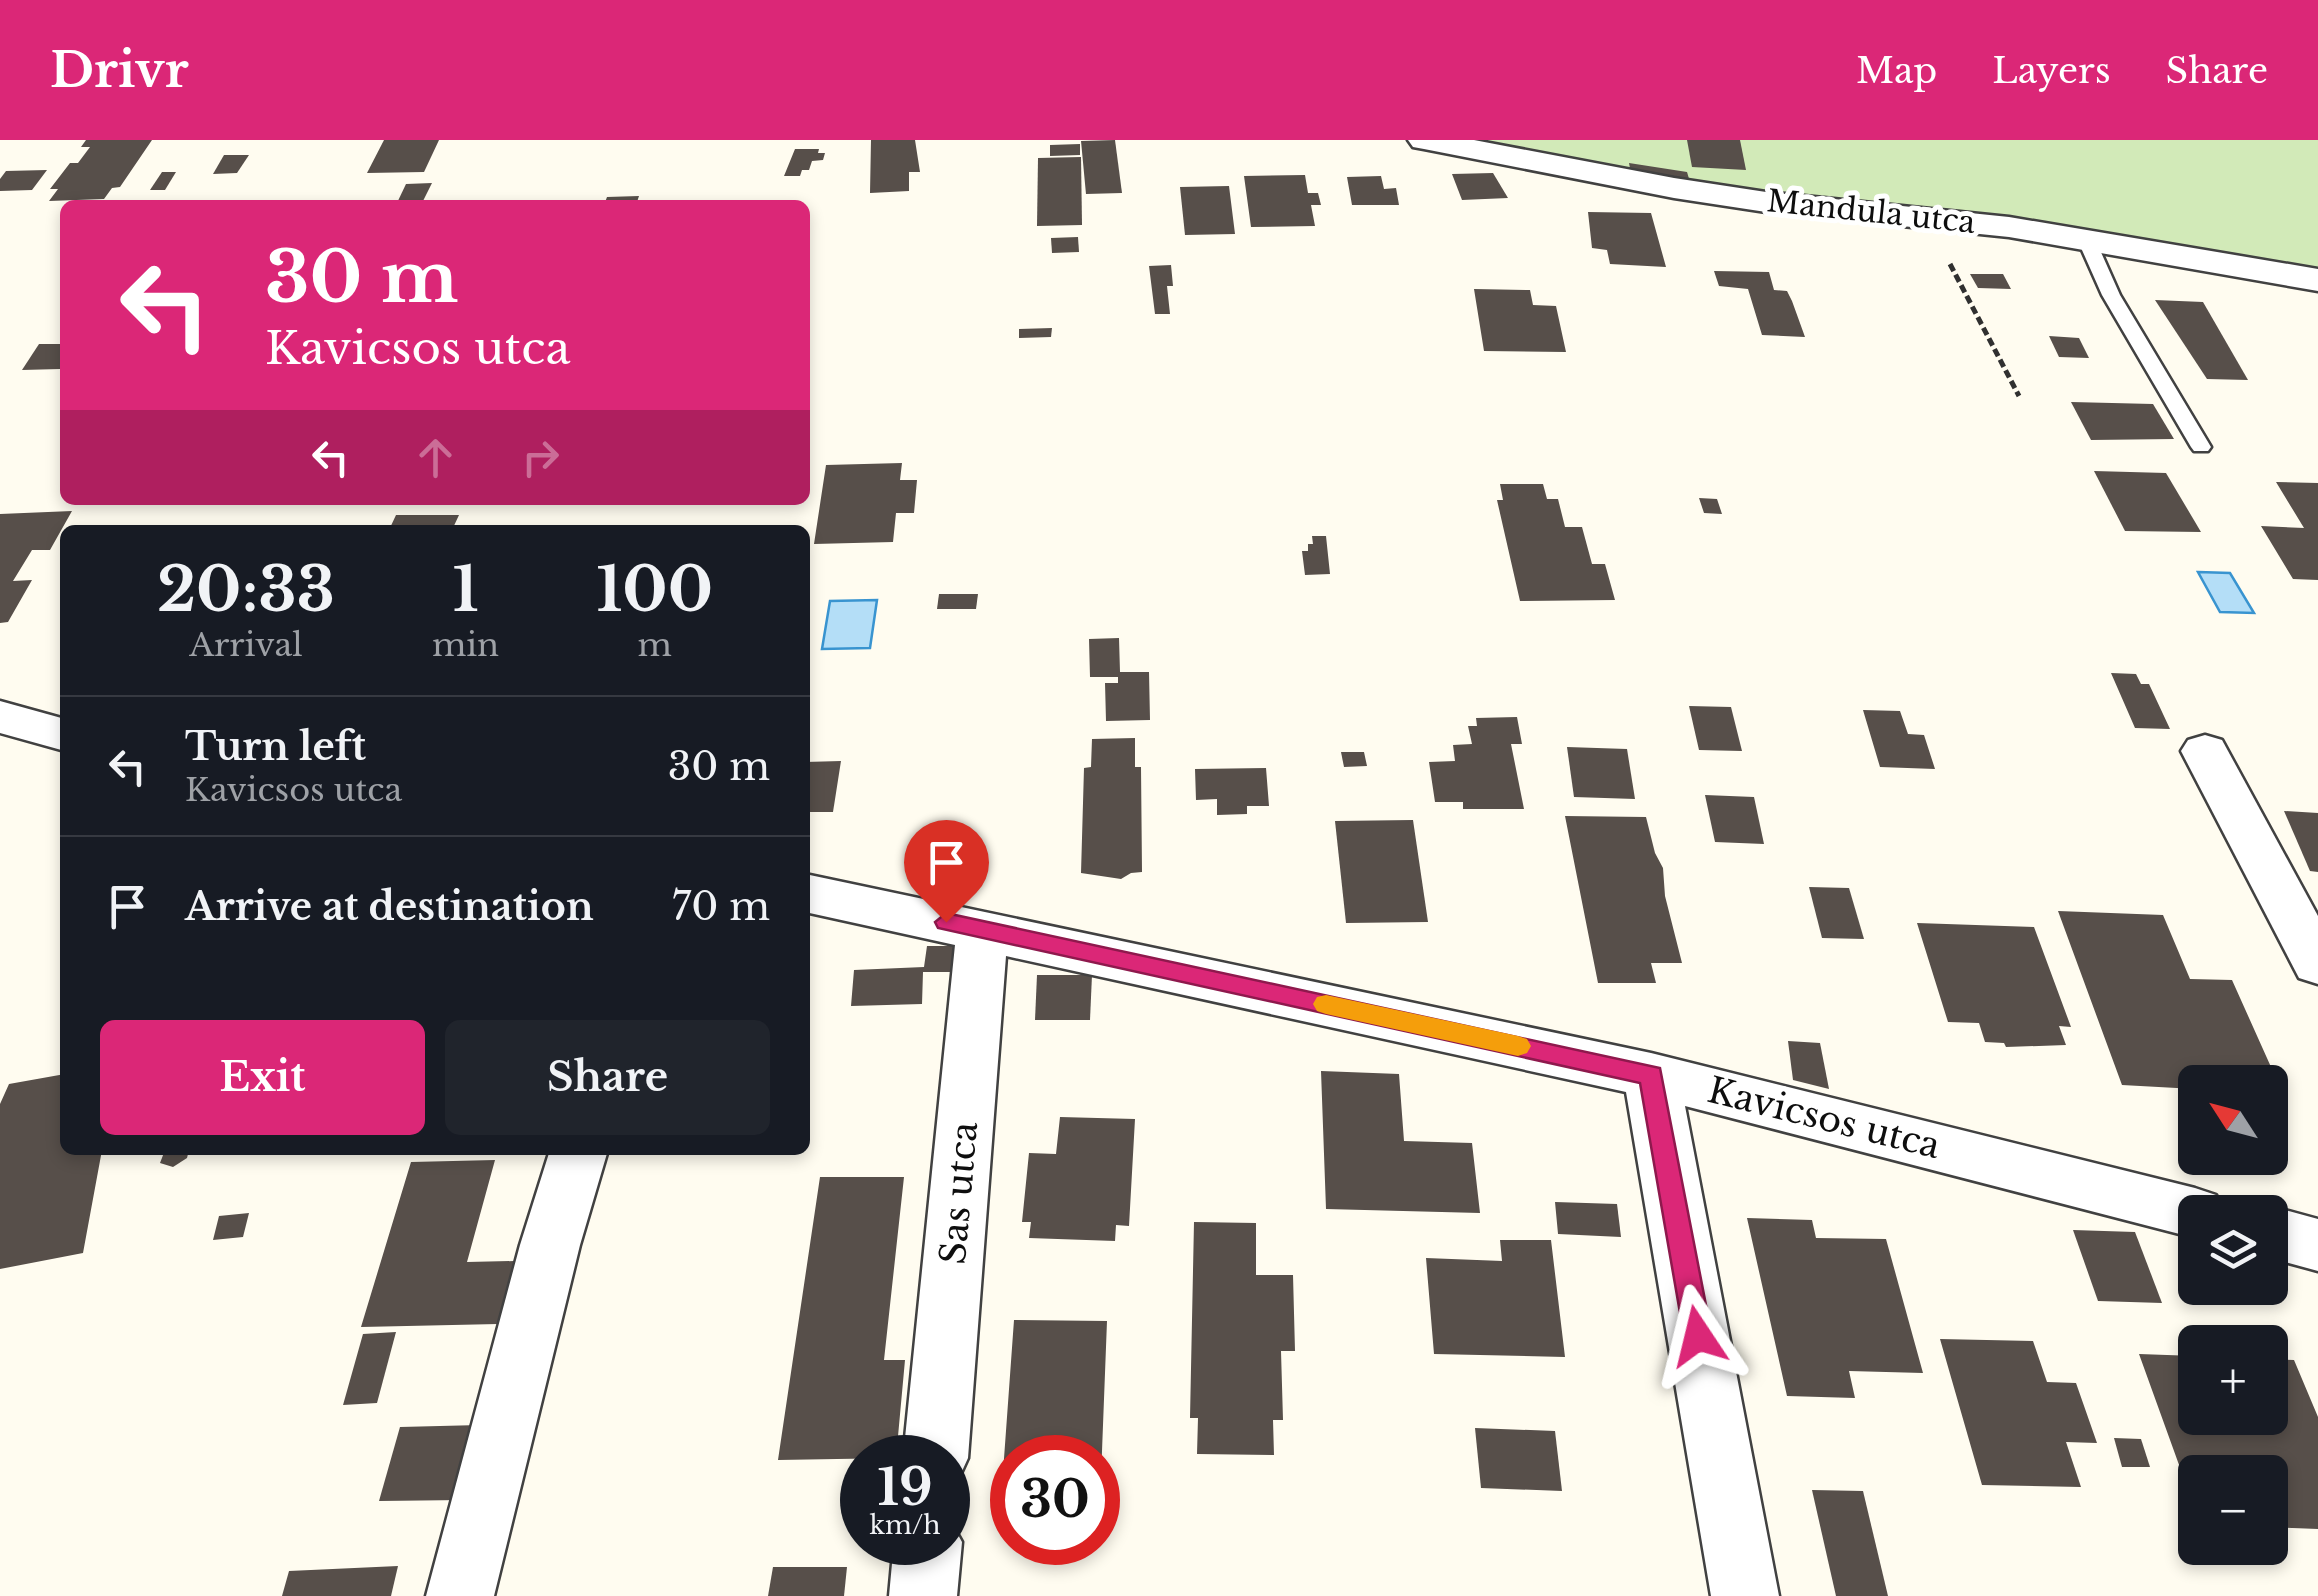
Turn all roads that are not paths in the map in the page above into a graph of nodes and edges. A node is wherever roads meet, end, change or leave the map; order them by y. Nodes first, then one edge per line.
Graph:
1 (1424, 140) edge
2 (2087, 242) junction
3 (2318, 280) edge
4 (2201, 448) dead end
5 (0, 718) edge
6 (60, 734) edge
7 (2206, 751) dead end
8 (810, 894) edge
9 (982, 929) junction
10 (2318, 964) edge
11 (1652, 1075) junction
12 (577, 1155) edge
13 (2178, 1209) edge
14 (2288, 1236) edge
15 (2318, 1244) edge
16 (937, 1435) edge
17 (926, 1565) edge
18 (460, 1596) edge
19 (923, 1596) edge
20 (1745, 1596) edge

1 - 2 street, Mandula utca
2 - 3 street, Mandula utca
2 - 4 lane
5 - 6 street
7 - 10 street
8 - 9 street, Kavicsos utca
9 - 11 street, Kavicsos utca
9 - 16 street, Sas utca
11 - 13 street, Kavicsos utca
11 - 20 street
12 - 18 street
14 - 15 street
17 - 19 street

